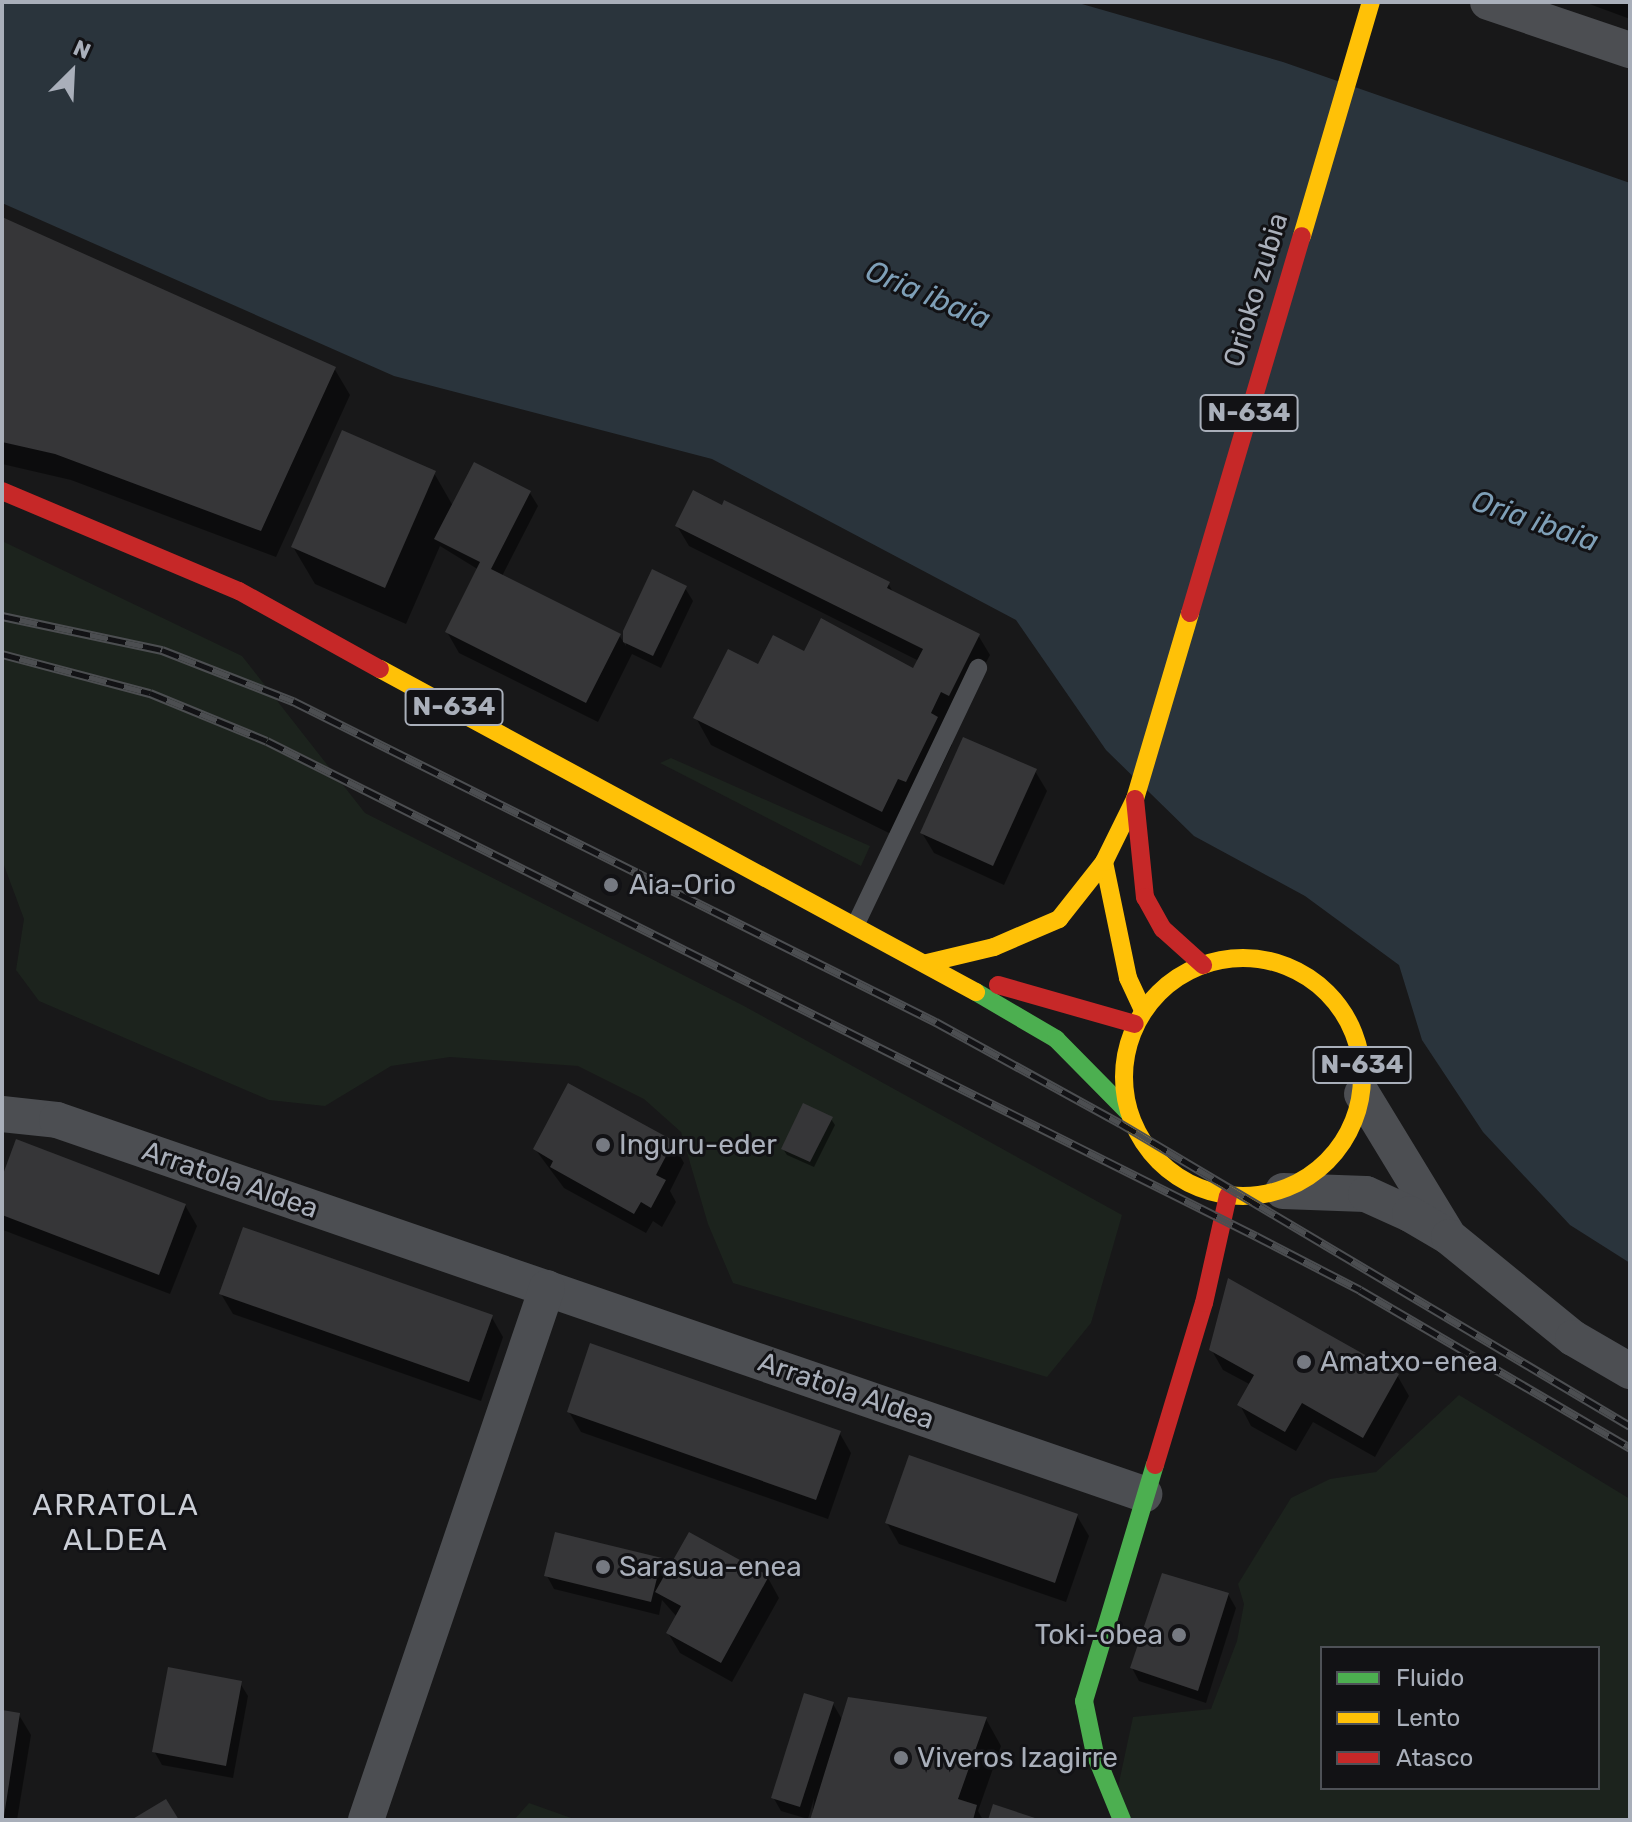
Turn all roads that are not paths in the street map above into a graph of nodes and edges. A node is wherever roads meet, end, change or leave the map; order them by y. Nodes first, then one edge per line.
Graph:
1 (1371, 2) edge
2 (1488, 2) edge
3 (1630, 50) edge
4 (2, 491) edge
5 (978, 668) dead end
6 (1135, 799) junction
7 (1104, 862) junction
8 (855, 926) junction
9 (927, 963) junction
10 (1203, 965) junction
11 (1139, 1017) junction
12 (1362, 1094) junction
13 (1129, 1113) junction
14 (2, 1114) edge
15 (1283, 1191) junction
16 (1228, 1196) junction
17 (1449, 1237) junction
18 (547, 1288) junction
19 (1630, 1371) edge
20 (1144, 1494) junction
21 (366, 1820) edge
22 (1122, 1820) edge

1 - 6 main road, Orioko zubia / N-634
2 - 3 street
4 - 8 main road, N-634
5 - 8 lane
6 - 7 main road, N-634
6 - 10 main road, N-634
7 - 9 main road, N-634
7 - 11 main road
8 - 9 main road, N-634
9 - 11 main road, N-634
9 - 13 main road, N-634
10 - 11 main road, N-634
10 - 12 main road, N-634
11 - 13 main road, N-634
12 - 15 main road, N-634
12 - 17 street
13 - 16 main road, N-634
14 - 18 street, Arratola Aldea
15 - 16 main road, N-634
15 - 17 street
16 - 20 main road
17 - 19 street
18 - 20 street, Arratola Aldea
18 - 21 street
20 - 22 main road

